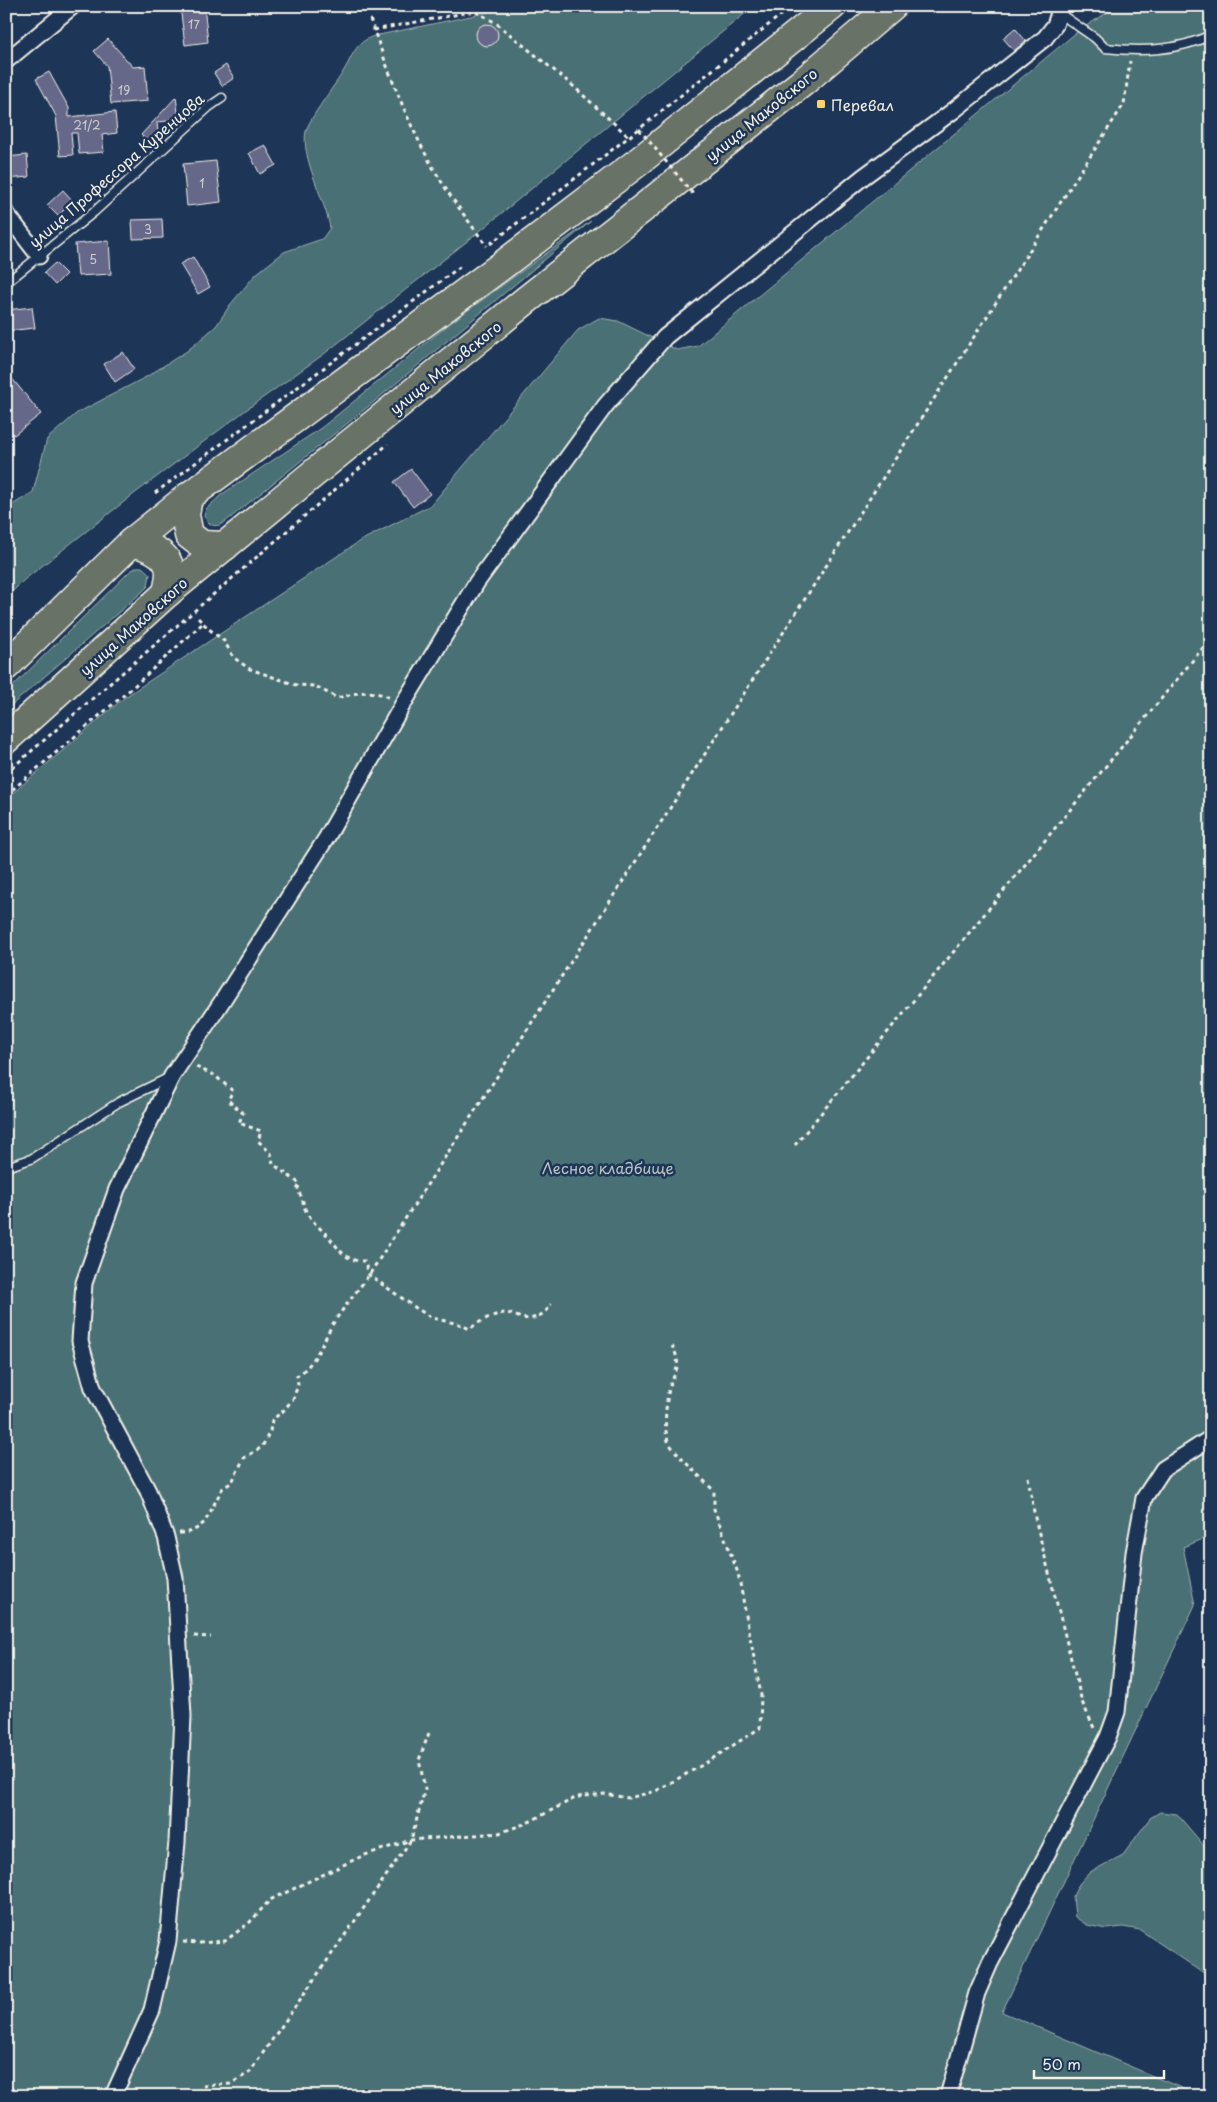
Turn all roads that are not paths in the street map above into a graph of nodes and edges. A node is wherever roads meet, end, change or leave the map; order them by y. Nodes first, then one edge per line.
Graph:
1 (74, 6) edge
2 (391, 6) edge
3 (832, 6) edge
4 (892, 6) edge
5 (368, 10) edge
6 (1057, 10) edge
7 (1211, 35) edge
8 (6, 61) edge
9 (222, 98) dead end
10 (6, 213) edge
11 (39, 256) junction
12 (6, 283) edge
13 (188, 496) junction
14 (132, 542) junction
15 (225, 546) junction
16 (167, 593) junction
17 (6, 666) edge
18 (6, 739) edge
19 (172, 1076) junction
20 (6, 1167) edge
21 (1211, 1438) edge
22 (112, 2096) edge
23 (948, 2096) edge

1 - 8 street
2 - 5 lane
3 - 13 highway
4 - 15 highway, улица Маковского
6 - 7 lane
6 - 19 street
9 - 11 lane, улица Профессора Куренцова
10 - 11 street
11 - 12 lane, улица Профессора Куренцова
13 - 14 highway
13 - 15 highway
14 - 16 highway
14 - 17 highway
15 - 16 highway, улица Маковского
16 - 18 highway, улица Маковского
19 - 20 lane
19 - 22 street
21 - 23 street

